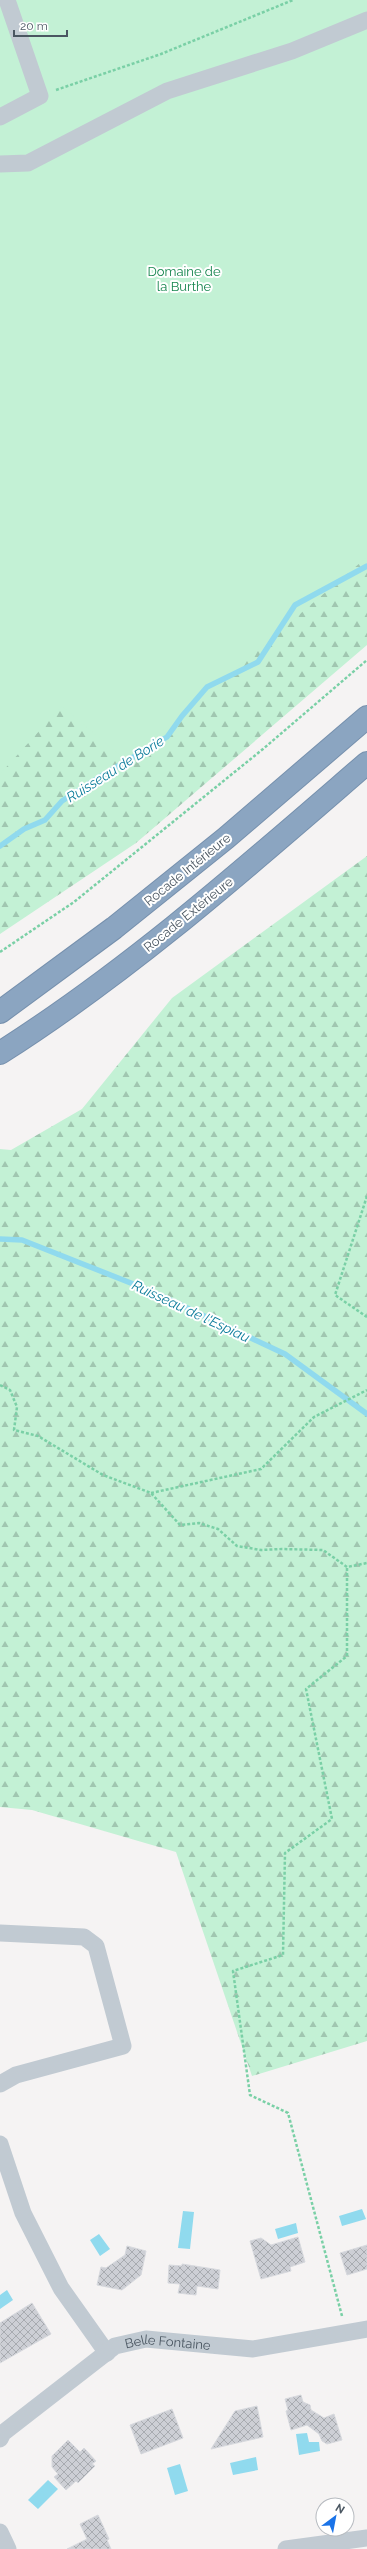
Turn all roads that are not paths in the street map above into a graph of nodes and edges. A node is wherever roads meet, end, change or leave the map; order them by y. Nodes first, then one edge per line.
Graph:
1 (7, 0) edge
2 (367, 20) edge
3 (0, 117) edge
4 (0, 164) edge
5 (367, 718) edge
6 (367, 763) edge
7 (0, 1012) edge
8 (0, 1053) edge
9 (0, 1933) edge
10 (0, 2084) edge
11 (0, 2144) edge
12 (367, 2329) edge
13 (107, 2353) junction
14 (0, 2439) edge
15 (0, 2532) edge
16 (367, 2538) edge
17 (8, 2549) edge
18 (286, 2549) edge

1 - 3 street
2 - 4 street
5 - 7 highway, Rocade Intérieure
6 - 8 highway, Rocade Extérieure
9 - 10 street
11 - 13 street
12 - 13 street, Belle Fontaine
13 - 14 street, Belle Fontaine
15 - 17 street
16 - 18 street

